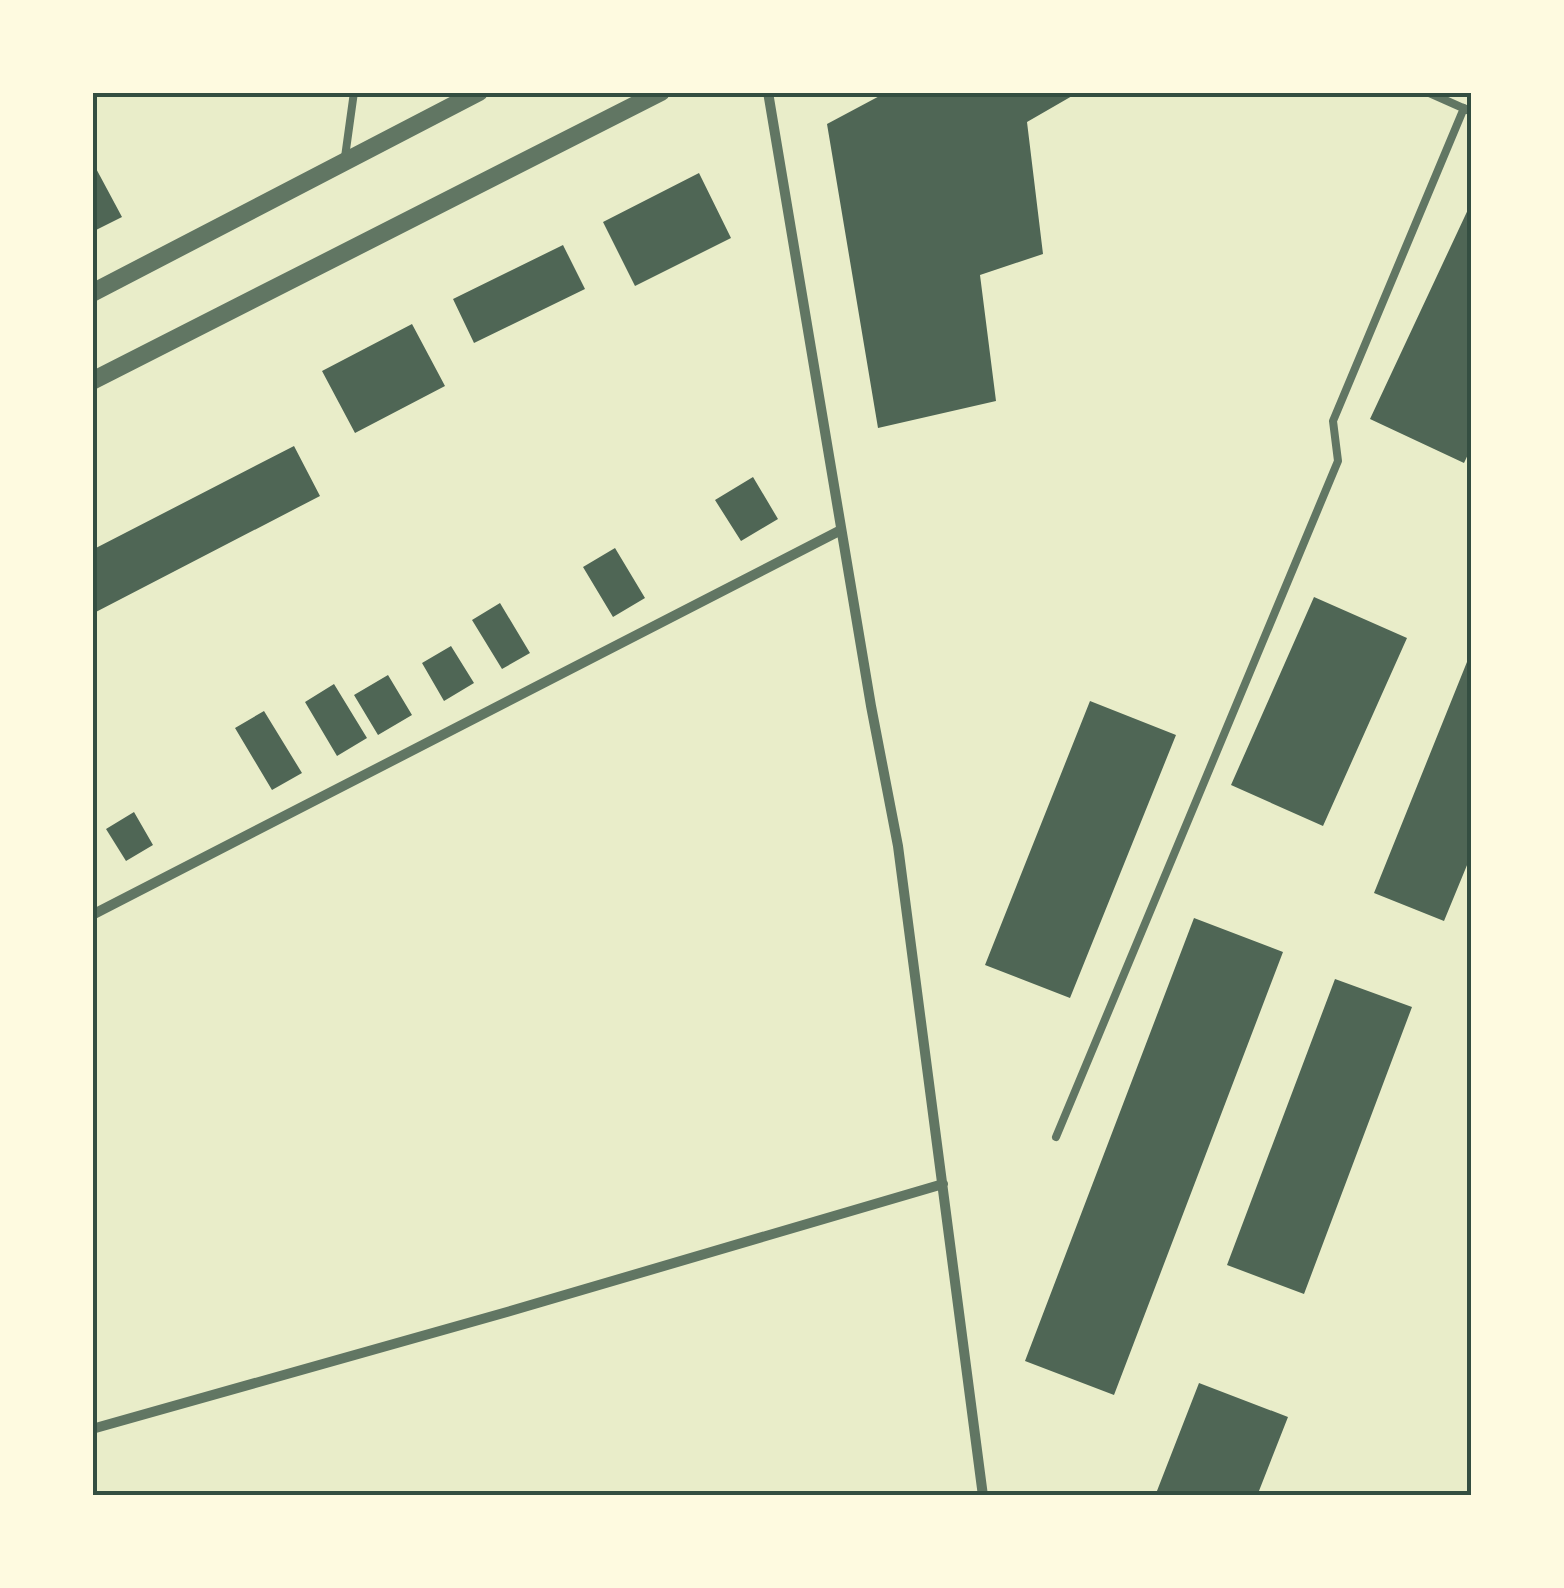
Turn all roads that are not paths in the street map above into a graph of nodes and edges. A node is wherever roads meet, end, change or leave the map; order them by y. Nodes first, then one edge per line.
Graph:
1 (354, 92) edge
2 (479, 92) edge
3 (661, 92) edge
4 (768, 92) edge
5 (1427, 92) edge
6 (1468, 110) edge
7 (344, 163) junction
8 (92, 293) edge
9 (92, 380) edge
10 (841, 530) junction
11 (92, 915) edge
12 (1056, 1137) dead end
13 (943, 1184) junction
14 (92, 1429) edge
15 (983, 1496) edge

1 - 7 lane
2 - 7 street
3 - 9 street
4 - 10 street
5 - 6 lane
6 - 12 lane
7 - 8 street
10 - 11 street
10 - 13 street
13 - 14 street
13 - 15 street

